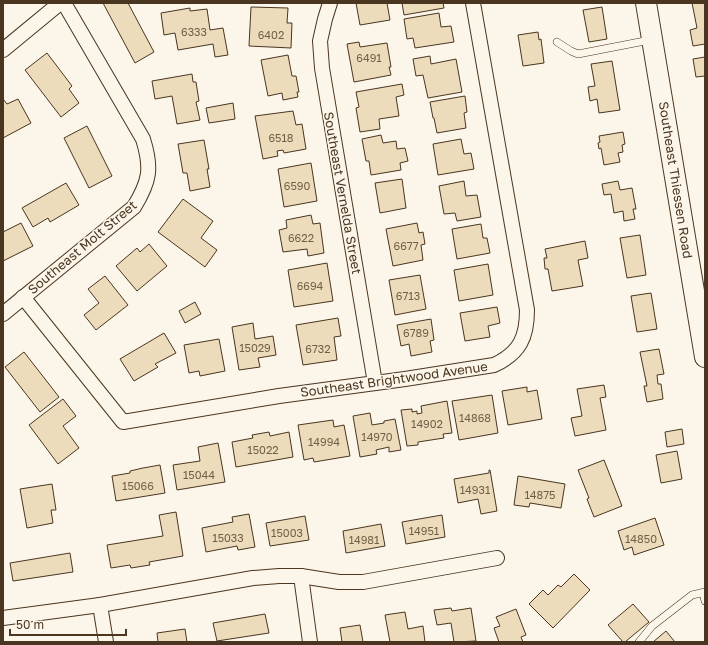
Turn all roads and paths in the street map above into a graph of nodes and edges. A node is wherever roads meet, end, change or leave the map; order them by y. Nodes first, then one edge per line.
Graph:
1 (60, 3) edge
2 (64, 3) edge
3 (330, 3) edge
4 (473, 3) edge
5 (646, 3) edge
6 (652, 39) junction
7 (557, 42) dead end
8 (3, 50) edge
9 (23, 297) junction
10 (3, 314) edge
11 (705, 357) edge
12 (376, 382) junction
13 (497, 558) dead end
14 (301, 576) junction
15 (704, 592) edge
16 (705, 601) edge
17 (100, 605) junction
18 (3, 618) edge
19 (106, 642) edge
20 (310, 642) edge
21 (639, 642) edge

1 - 8 street
2 - 9 street, Southeast Molt Street
3 - 12 street, Southeast Vernelda Street
4 - 12 street, Southeast Brightwood Avenue
5 - 6 main road, Southeast Thiessen Road
6 - 7 lane
6 - 11 main road, Southeast Thiessen Road
9 - 10 street, Southeast Molt Street
9 - 12 street, Southeast Brightwood Avenue
13 - 14 street
14 - 17 street
14 - 20 street
15 - 16 lane
15 - 21 lane
17 - 18 street
17 - 19 street

